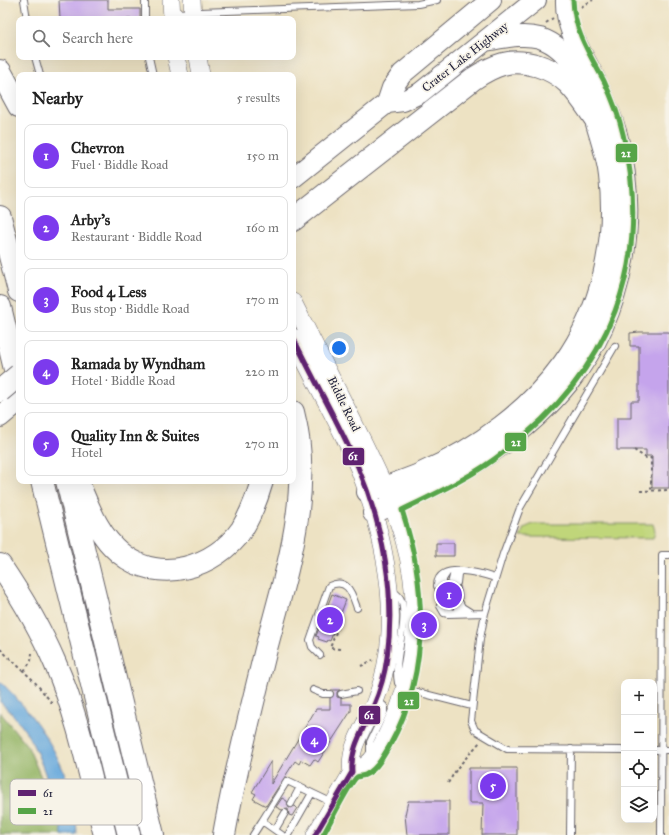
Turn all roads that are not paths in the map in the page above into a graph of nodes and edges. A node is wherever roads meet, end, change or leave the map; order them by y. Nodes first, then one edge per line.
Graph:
1 (24, 0) edge
2 (144, 0) edge
3 (436, 0) edge
4 (491, 0) edge
5 (536, 0) edge
6 (571, 5) edge
7 (192, 10) edge
8 (171, 11) edge
9 (27, 16) edge
10 (145, 16) edge
11 (485, 41) junction
12 (36, 60) edge
13 (150, 60) edge
14 (177, 60) edge
15 (198, 60) edge
16 (0, 71) edge
17 (39, 72) edge
18 (152, 72) edge
19 (179, 72) edge
20 (200, 72) edge
21 (16, 100) edge
22 (387, 102) junction
23 (594, 117) junction
24 (296, 176) edge
25 (0, 217) edge
26 (296, 218) edge
27 (16, 279) edge
28 (0, 307) edge
29 (296, 308) edge
30 (4, 333) edge
31 (296, 342) edge
32 (615, 346) dead end
33 (16, 375) edge
34 (16, 378) edge
35 (0, 391) edge
36 (16, 404) edge
37 (0, 417) edge
38 (296, 426) edge
39 (43, 484) edge
40 (68, 484) edge
41 (78, 484) edge
42 (261, 484) edge
43 (385, 486) junction
44 (367, 492) junction
45 (393, 506) junction
46 (373, 513) junction
47 (669, 555) edge
48 (0, 565) edge
49 (454, 572) junction
50 (495, 578) junction
51 (454, 583) dead end
52 (440, 585) dead end
53 (390, 590) junction
54 (443, 606) dead end
55 (357, 608) dead end
56 (465, 613) junction
57 (474, 613) junction
58 (485, 613) junction
59 (320, 655) dead end
60 (406, 689) junction
61 (313, 690) dead end
62 (358, 691) dead end
63 (330, 694) dead end
64 (341, 694) dead end
65 (376, 700) junction
66 (472, 706) junction
67 (571, 749) junction
68 (621, 750) edge
69 (657, 750) edge
70 (662, 750) junction
71 (669, 750) edge
72 (370, 762) junction
73 (352, 772) junction
74 (92, 779) edge
75 (115, 779) edge
76 (139, 779) edge
77 (300, 787) junction
78 (142, 790) edge
79 (312, 793) junction
80 (291, 804) dead end
81 (333, 804) junction
82 (285, 813) dead end
83 (262, 821) junction
84 (103, 825) edge
85 (127, 825) edge
86 (279, 833) edge
87 (105, 835) edge
88 (129, 835) edge
89 (153, 835) edge
90 (224, 835) edge
91 (253, 835) edge
92 (288, 835) edge
93 (316, 835) edge
94 (570, 835) edge
95 (661, 835) edge

1 - 9 lane
2 - 10 lane
3 - 7 lane
4 - 22 highway
5 - 11 highway, Crater Lake Highway
6 - 45 highway
7 - 8 lane
11 - 22 highway, Crater Lake Highway
11 - 23 highway
12 - 17 lane
13 - 18 lane
14 - 19 main road
15 - 20 main road
16 - 21 highway
22 - 24 highway
23 - 26 highway
23 - 43 highway
25 - 27 highway
28 - 30 highway
29 - 43 main road, Biddle Road
30 - 33 highway
31 - 44 main road, Biddle Road
32 - 50 lane
34 - 35 highway, bridge
36 - 37 highway
38 - 90 highway
39 - 75 highway
40 - 76 highway
41 - 42 highway
43 - 44 highway
43 - 45 main road, Biddle Road
44 - 46 main road, Biddle Road
45 - 46 highway
45 - 60 main road, Biddle Road
46 - 53 main road, Biddle Road
47 - 70 lane
48 - 74 highway
49 - 50 lane
49 - 51 lane
49 - 52 lane
50 - 58 lane
53 - 60 lane
53 - 65 main road, Biddle Road
54 - 56 lane
55 - 59 lane
56 - 57 lane
56 - 57 lane
57 - 58 lane
58 - 66 lane
60 - 66 lane
60 - 72 main road, Biddle Road
61 - 63 lane
62 - 64 lane
65 - 72 lane
65 - 73 main road, Biddle Road
66 - 67 lane
67 - 68 lane
67 - 94 lane
69 - 70 lane
70 - 71 lane
70 - 95 lane
72 - 73 main road, Biddle Road
73 - 81 main road
77 - 79 lane
77 - 80 lane
77 - 83 lane
78 - 89 highway
79 - 81 lane
79 - 92 lane
81 - 93 main road
82 - 86 lane
83 - 86 lane
83 - 91 lane
84 - 87 highway
85 - 88 highway

